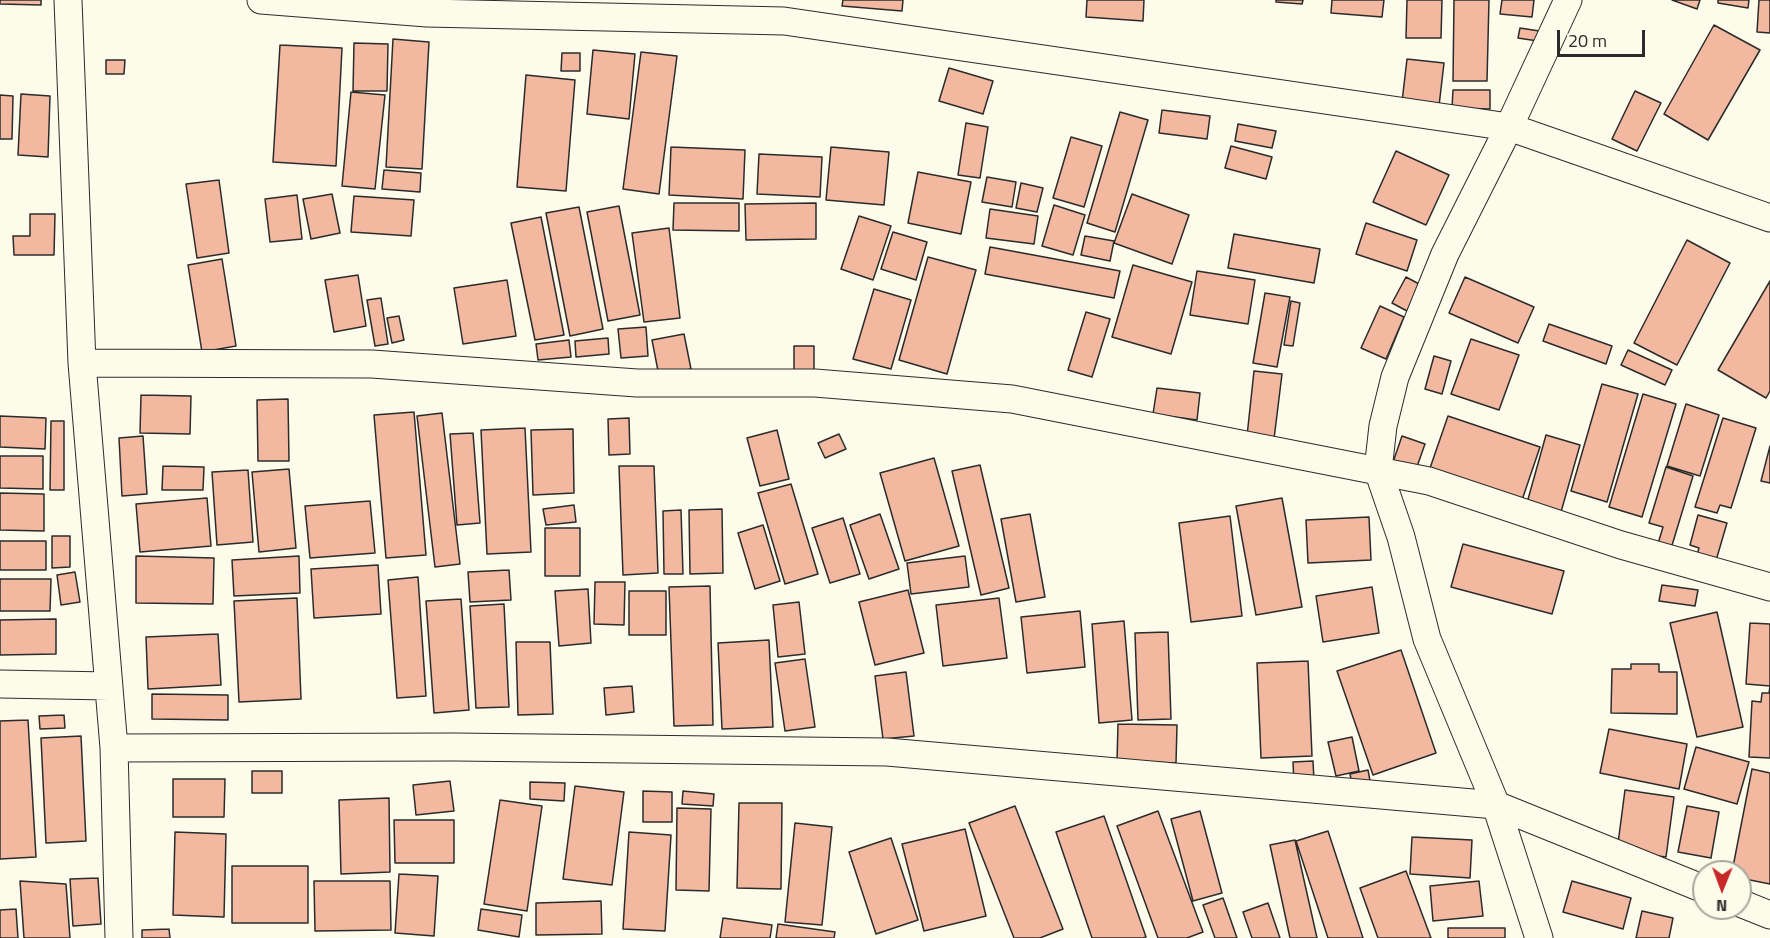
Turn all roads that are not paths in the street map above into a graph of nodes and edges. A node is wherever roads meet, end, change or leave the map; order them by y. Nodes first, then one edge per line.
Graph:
1 (68, 0) edge
2 (261, 0) edge
3 (1568, 0) edge
4 (1509, 127) junction
5 (1770, 218) edge
6 (82, 363) junction
7 (1378, 471) junction
8 (1770, 587) edge
9 (0, 684) edge
10 (109, 686) junction
11 (114, 748) junction
12 (1496, 805) junction
13 (1692, 884) edge
14 (1752, 908) edge
15 (1770, 915) edge
16 (119, 938) edge
17 (1539, 938) edge

1 - 6 street
2 - 4 street
3 - 4 street
4 - 5 street
4 - 7 street
6 - 7 street
6 - 10 street
7 - 8 street
7 - 12 street
9 - 10 street
10 - 11 street
11 - 12 street
11 - 16 street
12 - 13 street
12 - 17 street
14 - 15 street

